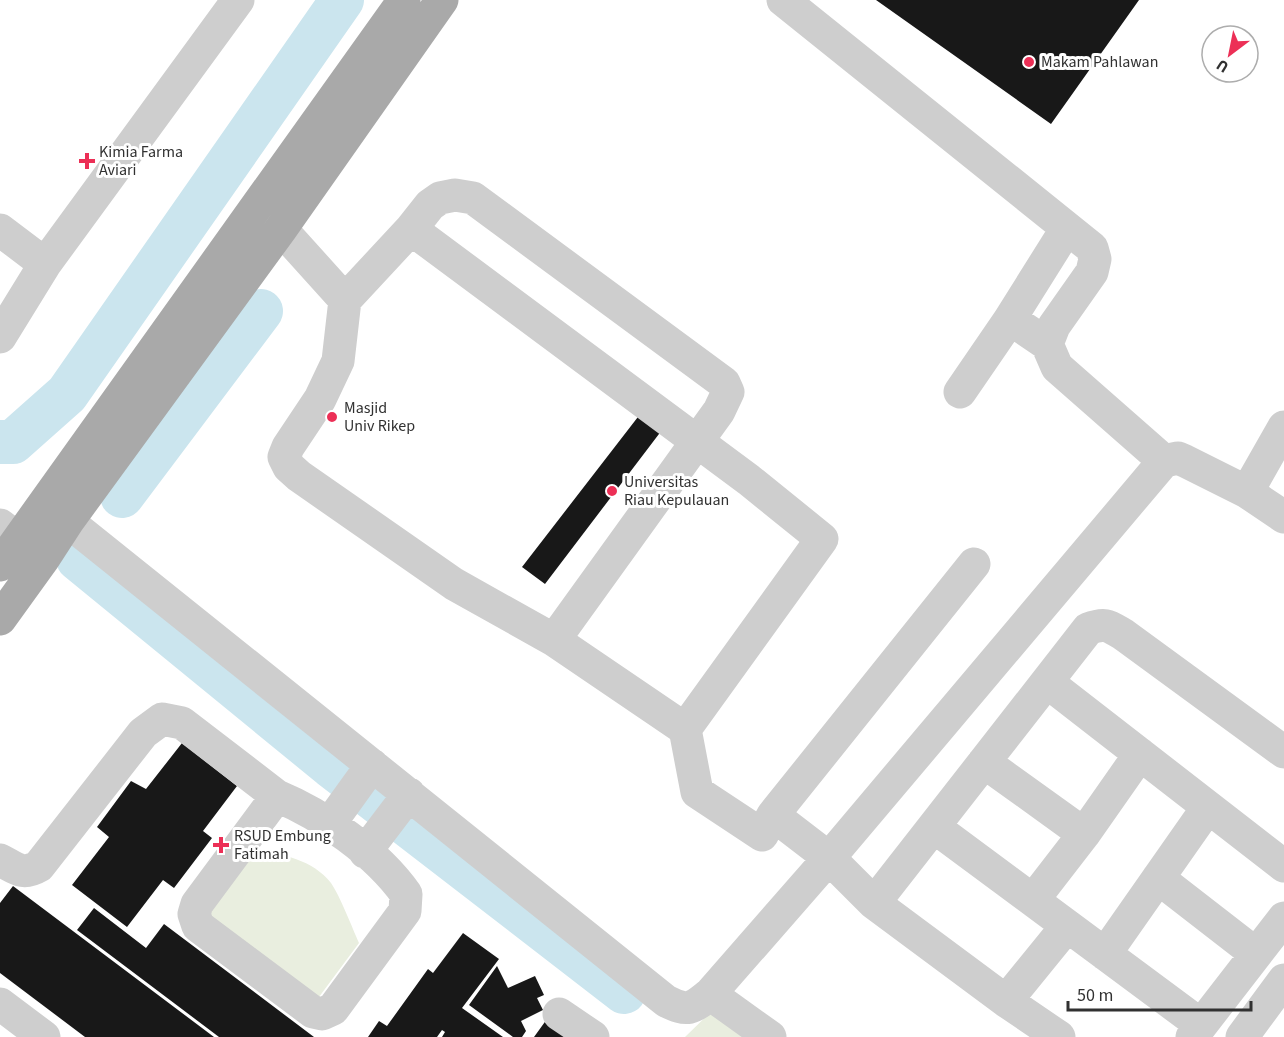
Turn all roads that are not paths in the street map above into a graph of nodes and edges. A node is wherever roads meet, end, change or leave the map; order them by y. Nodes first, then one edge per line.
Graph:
1 (238, 0) edge
2 (404, 0) edge
3 (442, 0) edge
4 (783, 0) edge
5 (255, 209) junction
6 (1067, 228) junction
7 (411, 229) junction
8 (0, 230) edge
9 (281, 230) junction
10 (45, 264) junction
11 (345, 300) junction
12 (1010, 319) junction
13 (0, 336) edge
14 (1047, 344) junction
15 (960, 392) dead end
16 (1284, 427) edge
17 (697, 442) junction
18 (1164, 462) junction
19 (1247, 492) junction
20 (56, 512) junction
21 (1284, 517) edge
22 (16, 547) edge
23 (974, 564) dead end
24 (0, 619) edge
25 (554, 640) junction
26 (1047, 682) junction
27 (685, 729) junction
28 (1284, 752) edge
29 (1140, 754) junction
30 (984, 762) junction
31 (367, 772) junction
32 (277, 796) junction
33 (405, 800) junction
34 (1208, 807) junction
35 (773, 815) junction
36 (332, 820) junction
37 (934, 827) junction
38 (1084, 834) junction
39 (368, 847) junction
40 (829, 858) junction
41 (0, 860) edge
42 (1284, 866) edge
43 (1158, 878) junction
44 (1033, 900) junction
45 (874, 903) junction
46 (1284, 918) edge
47 (1067, 926) junction
48 (1105, 954) junction
49 (1257, 954) junction
50 (1284, 981) edge
51 (710, 994) junction
52 (1006, 1001) junction
53 (0, 1004) edge
54 (559, 1014) dead end
55 (1197, 1031) edge
56 (44, 1037) edge
57 (593, 1037) edge
58 (770, 1037) edge
59 (1059, 1037) edge
60 (1242, 1037) edge

1 - 10 street
2 - 5 main road
3 - 9 main road
4 - 6 street
5 - 9 street
5 - 20 main road
6 - 12 street
6 - 14 street
7 - 11 street
7 - 17 street
7 - 17 street
8 - 10 street
9 - 11 street
9 - 20 main road
10 - 13 street
11 - 25 street
12 - 14 street
12 - 15 street
14 - 18 street
16 - 19 street
17 - 25 street
17 - 27 street
18 - 19 street
18 - 40 street
19 - 21 street
20 - 22 main road
20 - 31 street
22 - 24 main road
23 - 35 street
25 - 27 street
26 - 28 street
26 - 29 street
26 - 30 street
27 - 35 street
29 - 34 street
29 - 38 street
30 - 37 street
30 - 38 street
31 - 33 street
31 - 36 street
32 - 36 street
32 - 39 street
32 - 41 street
33 - 39 street
33 - 51 street
34 - 42 street
34 - 43 street
35 - 40 street
36 - 39 street
37 - 44 street
37 - 45 street
38 - 44 street
40 - 45 street
40 - 51 street
43 - 48 street
43 - 49 street
44 - 47 street
45 - 52 street
46 - 49 street
47 - 48 street
47 - 52 street
48 - 55 street
49 - 55 street
50 - 60 street
51 - 58 street
52 - 59 street
53 - 56 street
54 - 57 street

